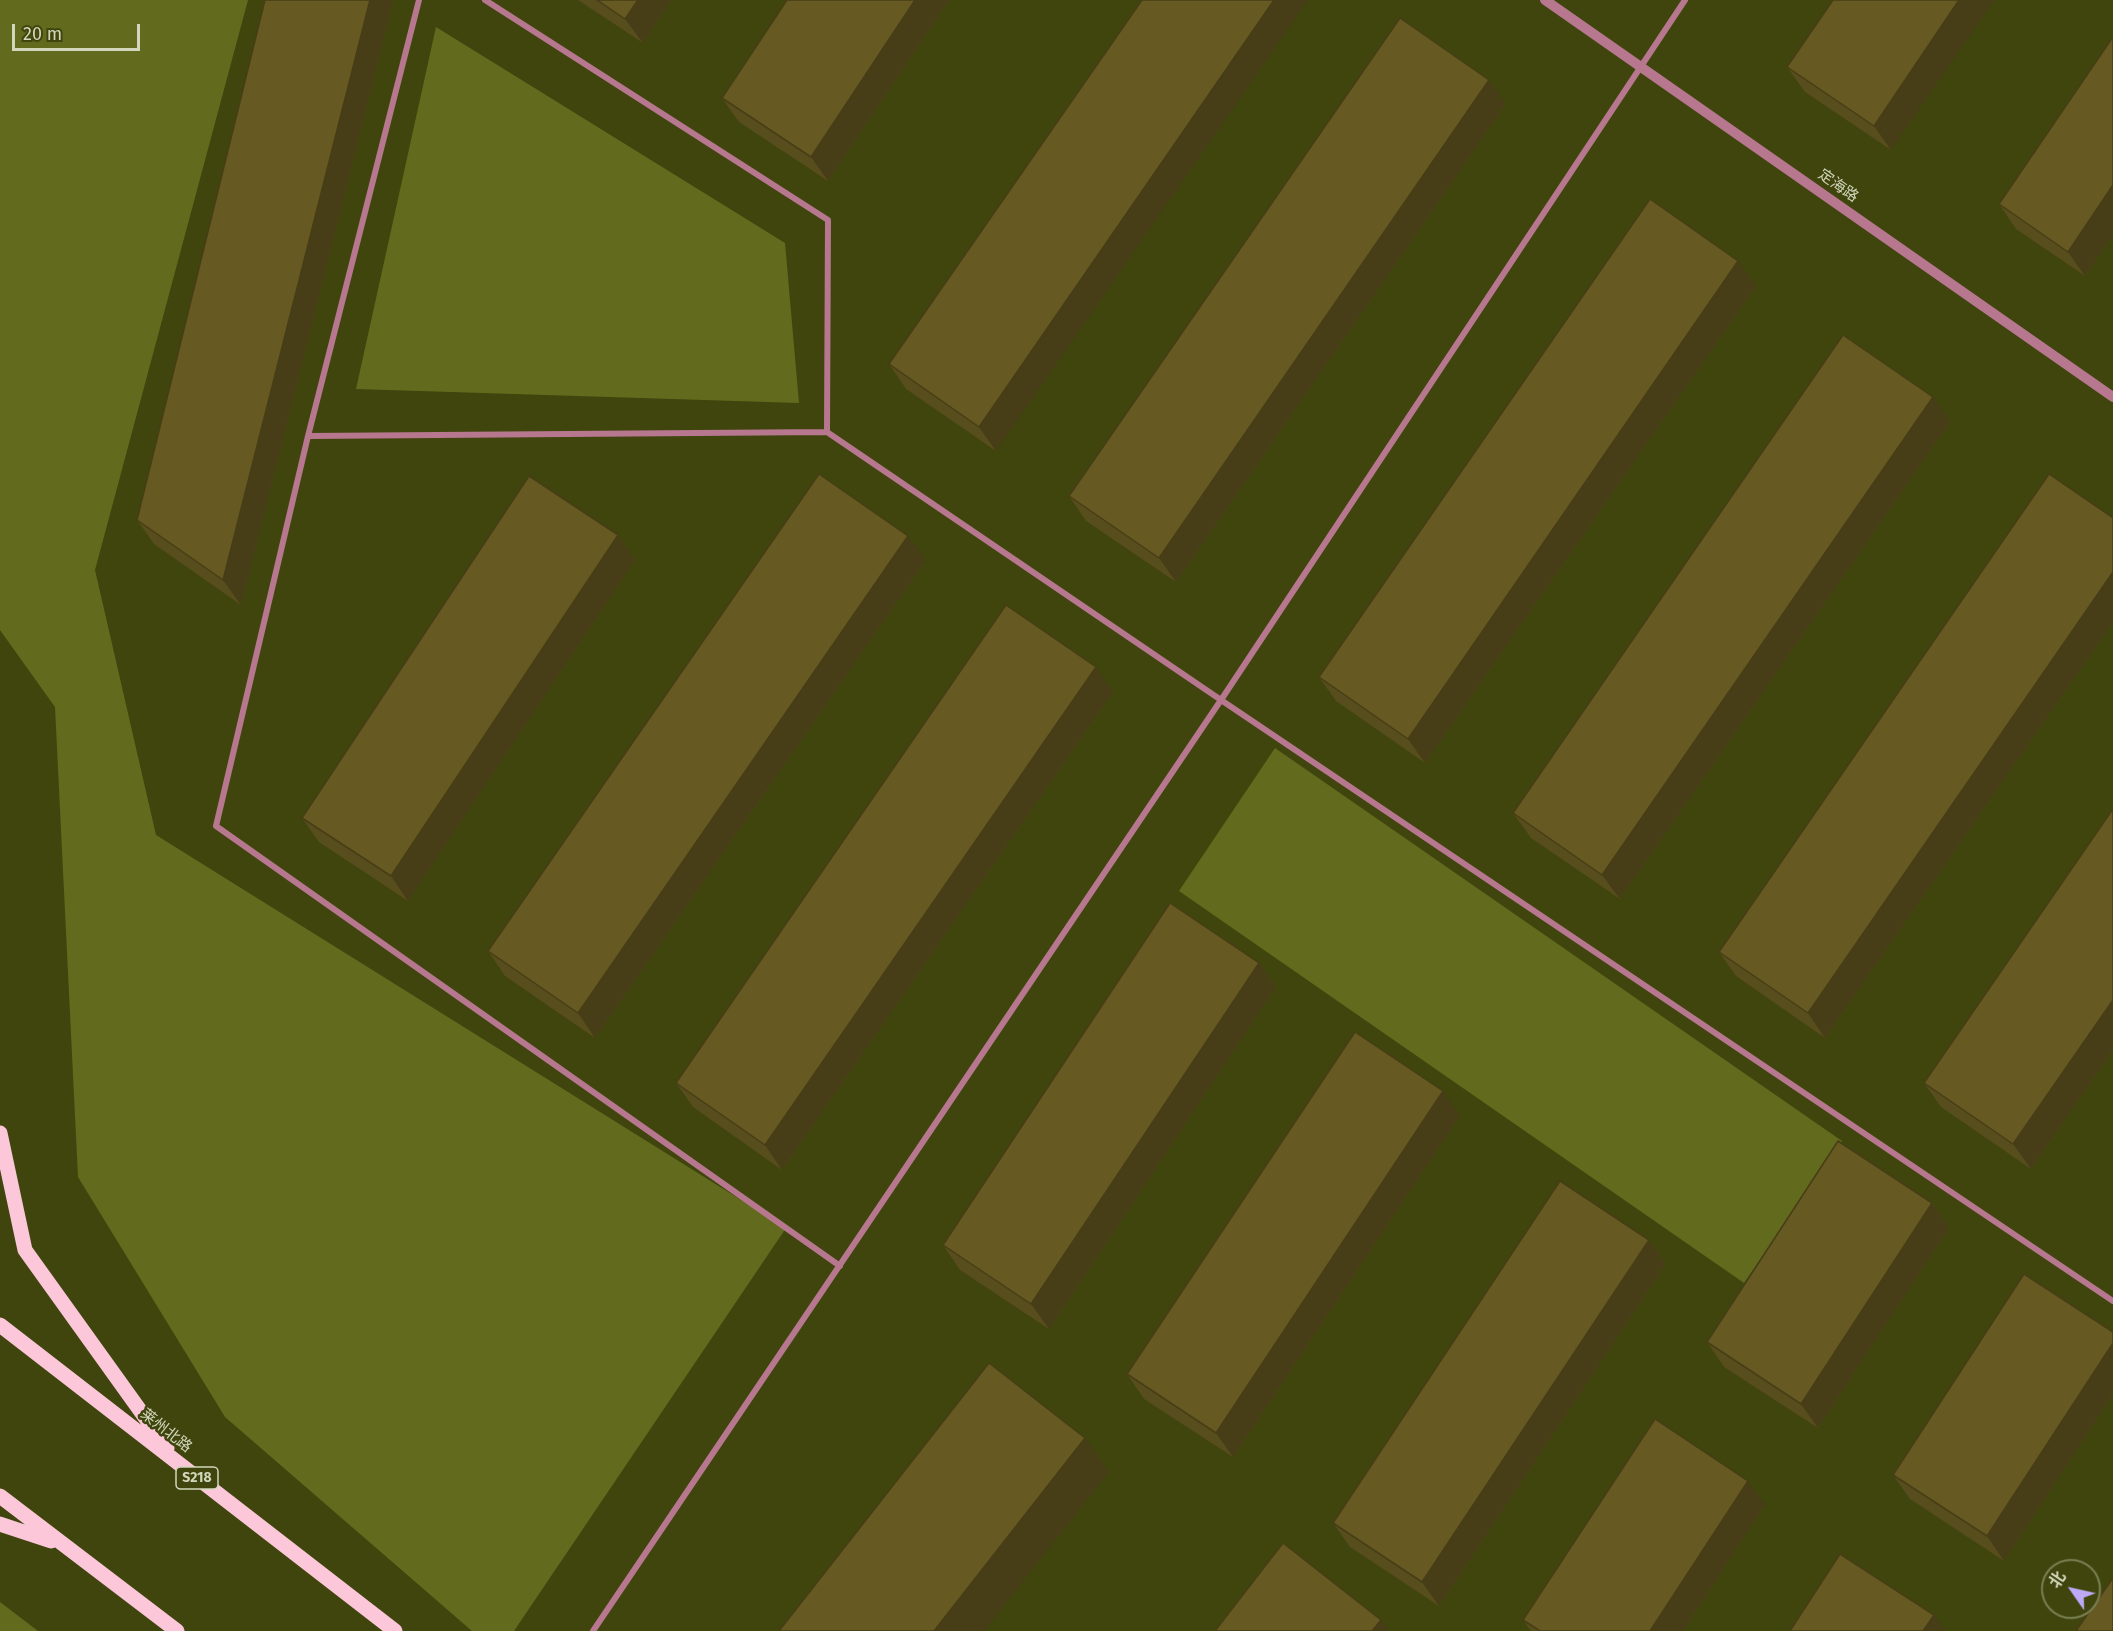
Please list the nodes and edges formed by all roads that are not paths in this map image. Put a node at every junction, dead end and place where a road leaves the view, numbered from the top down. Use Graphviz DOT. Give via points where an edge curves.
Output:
graph roads {
  1 [pos="418,0"];
  2 [pos="485,0"];
  3 [pos="1545,0"];
  4 [pos="1685,0"];
  5 [pos="1641,67"];
  6 [pos="2113,397"];
  7 [pos="827,432"];
  8 [pos="308,436"];
  9 [pos="1221,700"];
  10 [pos="0,1133"];
  11 [pos="840,1266"];
  12 [pos="2113,1301"];
  13 [pos="0,1325"];
  14 [pos="177,1462"];
  15 [pos="0,1496"];
  16 [pos="0,1524"];
  17 [pos="64,1545"];
  18 [pos="177,1631"];
  19 [pos="395,1631"];
  20 [pos="593,1631"];
  1 -- 8 [label="street"];
  2 -- 7 [label="street" via="828,220"];
  3 -- 5 [label="street, 定海路"];
  4 -- 5 [label="street"];
  5 -- 6 [label="street, 定海路"];
  5 -- 9 [label="street"];
  7 -- 8 [label="street"];
  7 -- 9 [label="street"];
  8 -- 11 [label="street" via="216,826"];
  9 -- 11 [label="street"];
  9 -- 12 [label="street"];
  10 -- 14 [label="main road" via="26,1250"];
  11 -- 20 [label="street"];
  13 -- 14 [label="main road, 莱州北路 / S218"];
  14 -- 19 [label="main road, 莱州北路 / S218"];
  15 -- 17 [label="main road"];
  16 -- 17 [label="main road"];
  17 -- 18 [label="main road"];
}
